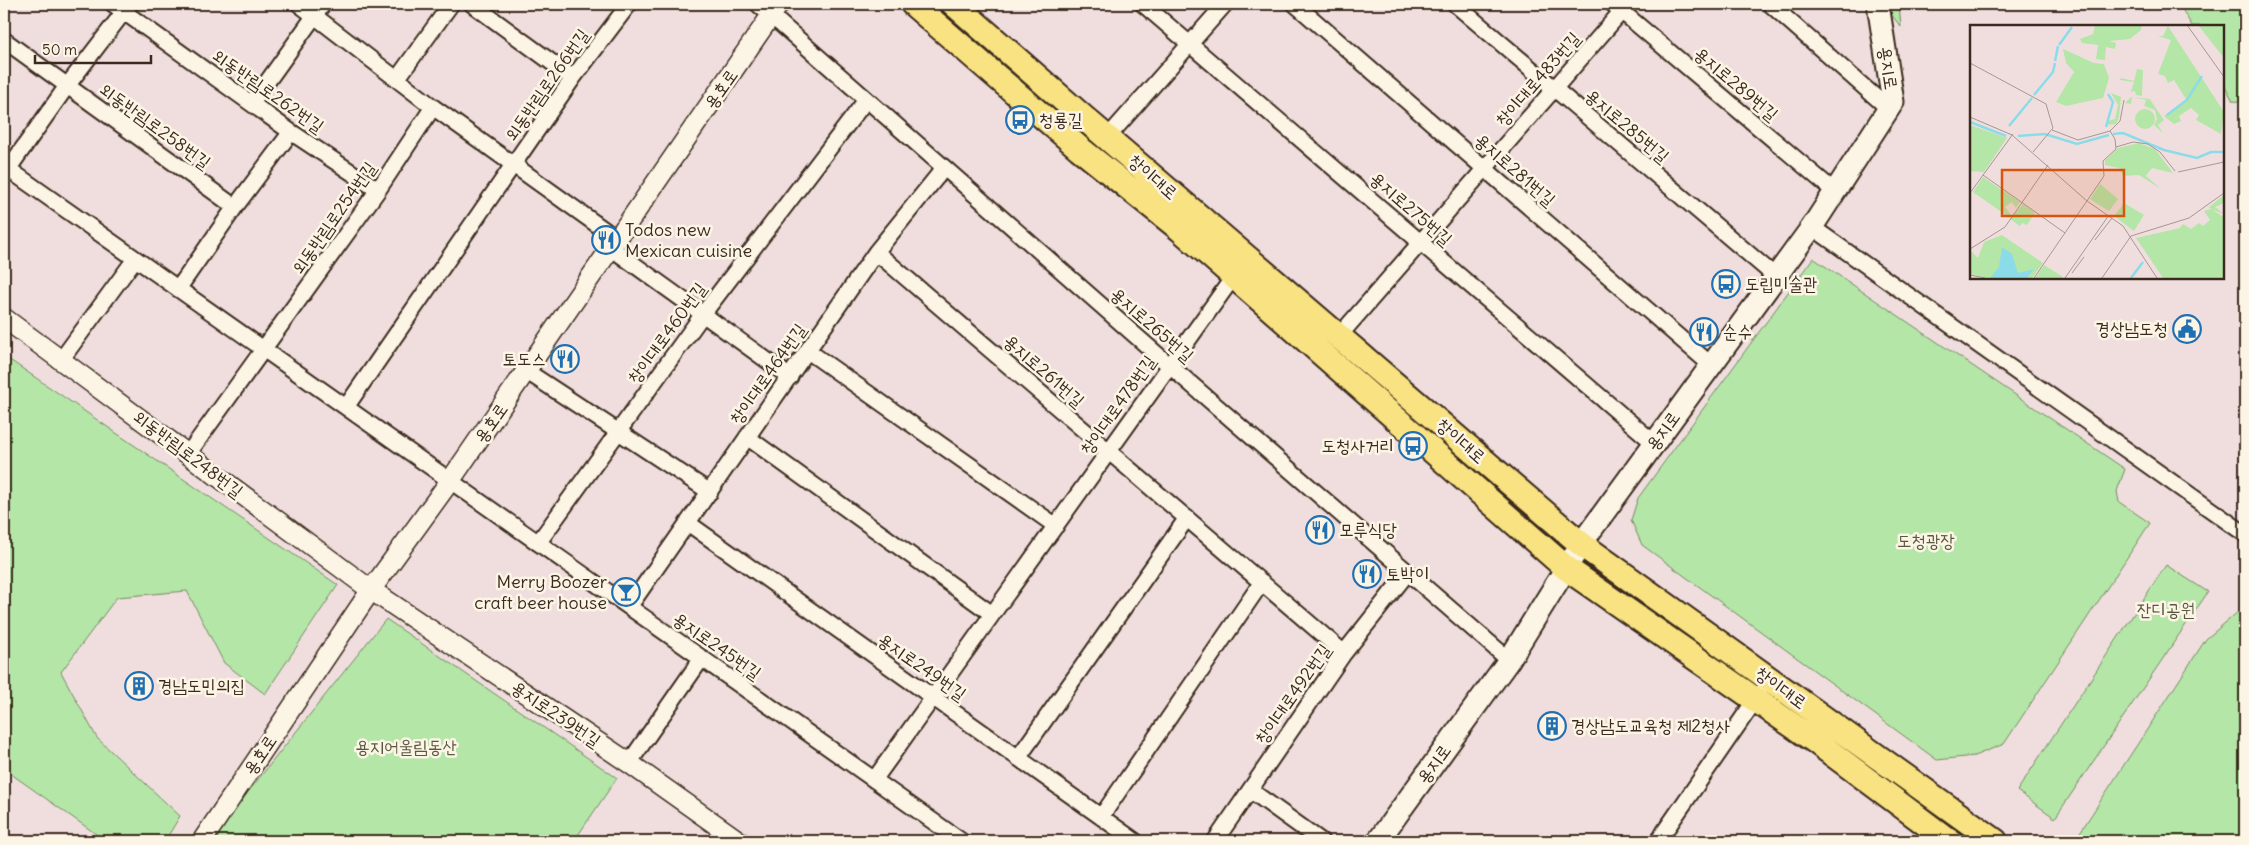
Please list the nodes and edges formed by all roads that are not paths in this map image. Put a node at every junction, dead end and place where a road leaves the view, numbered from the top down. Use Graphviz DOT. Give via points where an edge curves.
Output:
graph roads {
  1 [pos="300,4"];
  2 [pos="451,4"];
  3 [pos="472,4"];
  4 [pos="629,4"];
  5 [pos="914,4"];
  6 [pos="954,4"];
  7 [pos="1142,4"];
  8 [pos="1225,4"];
  9 [pos="1295,4"];
  10 [pos="1455,4"];
  11 [pos="1770,4"];
  12 [pos="1878,4"];
  13 [pos="122,6"];
  14 [pos="1621,6"];
  15 [pos="770,8"];
  16 [pos="319,9"];
  17 [pos="4,40"];
  18 [pos="1190,44"];
  19 [pos="573,78"];
  20 [pos="397,79"];
  21 [pos="67,86"];
  22 [pos="1554,89"];
  23 [pos="866,100"];
  24 [pos="252,103"];
  25 [pos="433,107"];
  26 [pos="1888,108"];
  27 [pos="291,132"];
  28 [pos="1108,138"];
  29 [pos="514,164"];
  30 [pos="944,168"];
  31 [pos="1485,169"];
  32 [pos="5,170"];
  33 [pos="378,190"];
  34 [pos="1835,192"];
  35 [pos="235,207"];
  36 [pos="1812,226"];
  37 [pos="1421,243"];
  38 [pos="614,244"];
  39 [pos="876,252"];
  40 [pos="135,259"];
  41 [pos="1241,267"];
  42 [pos="1776,277"];
  43 [pos="178,289"];
  44 [pos="703,314"];
  45 [pos="4,318"];
  46 [pos="1339,336"];
  47 [pos="264,350"];
  48 [pos="808,350"];
  49 [pos="61,360"];
  50 [pos="1169,365"];
  51 [pos="1712,365"];
  52 [pos="526,372"];
  53 [pos="790,377"];
  54 [pos="346,407"];
  55 [pos="618,432"];
  56 [pos="747,437"];
  57 [pos="1654,443"];
  58 [pos="1109,452"];
  59 [pos="188,454"];
  60 [pos="450,481"];
  61 [pos="710,492"];
  62 [pos="1187,518"];
  63 [pos="688,523"];
  64 [pos="1056,526"];
  65 [pos="2245,534"];
  66 [pos="538,543"];
  67 [pos="1581,544"];
  68 [pos="1566,568"];
  69 [pos="1408,572"];
  70 [pos="1262,582"];
  71 [pos="371,590"];
  72 [pos="629,607"];
  73 [pos="992,614"];
  74 [pos="1344,653"];
  75 [pos="702,658"];
  76 [pos="1509,660"];
  77 [pos="1769,680"];
  78 [pos="933,697"];
  79 [pos="1755,700"];
  80 [pos="1018,758"];
  81 [pos="629,763"];
  82 [pos="874,780"];
  83 [pos="1250,790"];
  84 [pos="1101,817"];
  85 [pos="1970,833"];
  86 [pos="202,841"];
  87 [pos="739,841"];
  88 [pos="961,841"];
  89 [pos="1135,841"];
  90 [pos="1215,841"];
  91 [pos="1321,841"];
  92 [pos="1378,841"];
  93 [pos="1658,841"];
  94 [pos="1949,841"];
  95 [pos="1995,841"];
  1 -- 16 [label="street, 외동반림로266번길"];
  2 -- 20 [label="street"];
  3 -- 19 [label="street"];
  4 -- 19 [label="street, 외동반림로266번길"];
  5 -- 41 [label="main road, 창이대로" via="1064,135 1180,229"];
  6 -- 28 [label="main road, 창이대로"];
  7 -- 18 [label="street, 용지로275번길"];
  8 -- 18 [label="street"];
  9 -- 31 [label="street, 용지로281번길"];
  10 -- 22 [label="street, 용지로285번길"];
  11 -- 26 [label="street"];
  12 -- 26 [label="main road, 용지로" via="1893,102"];
  13 -- 21 [label="street"];
  13 -- 24 [label="street, 외동반림로262번길"];
  14 -- 22 [label="street, 창이대로483번길"];
  14 -- 34 [label="street, 용지로289번길"];
  15 -- 23 [label="street, 용지로265번길"];
  15 -- 38 [label="street, 용호로"];
  16 -- 20 [label="street, 외동반림로266번길"];
  16 -- 24 [label="street"];
  17 -- 21 [label="street, 외동반림로258번길"];
  18 -- 28 [label="street"];
  18 -- 37 [label="street, 용지로275번길"];
  19 -- 29 [label="street, 외동반림로266번길"];
  20 -- 25 [label="street, 외동반림로266번길"];
  21 -- 32 [label="street"];
  21 -- 35 [label="street, 외동반림로258번길"];
  22 -- 31 [label="street, 창이대로483번길"];
  22 -- 42 [label="street, 용지로285번길"];
  23 -- 30 [label="street, 용지로265번길"];
  23 -- 44 [label="street, 창이대로460번길"];
  24 -- 27 [label="street, 외동반림로262번길"];
  25 -- 29 [label="street, 외동반림로266번길"];
  25 -- 33 [label="street, 외동반림로254번길"];
  26 -- 34 [label="main road, 용지로"];
  27 -- 33 [label="street, 외동반림로262번길"];
  27 -- 35 [label="street"];
  28 -- 41 [label="main road, 창이대로"];
  29 -- 38 [label="street, 외동반림로266번길"];
  29 -- 54 [label="street"];
  30 -- 39 [label="street, 창이대로464번길"];
  30 -- 50 [label="street, 용지로265번길"];
  31 -- 37 [label="street, 창이대로483번길"];
  31 -- 51 [label="street, 용지로281번길"];
  32 -- 40 [label="street"];
  33 -- 47 [label="street, 외동반림로254번길"];
  34 -- 36 [label="main road, 용지로"];
  35 -- 43 [label="street"];
  36 -- 42 [label="main road, 용지로"];
  36 -- 65 [label="street"];
  37 -- 46 [label="street, 창이대로483번길"];
  37 -- 57 [label="street, 용지로275번길"];
  38 -- 44 [label="street, 외동반림로266번길"];
  38 -- 52 [label="street, 용호로"];
  39 -- 48 [label="street, 창이대로464번길"];
  39 -- 58 [label="street, 용지로261번길"];
  40 -- 43 [label="street"];
  40 -- 49 [label="street"];
  41 -- 46 [label="main road, 창이대로"];
  41 -- 50 [label="street, 창이대로478번길"];
  41 -- 68 [label="main road, 창이대로"];
  42 -- 51 [label="main road, 용지로"];
  43 -- 47 [label="street"];
  44 -- 53 [label="street, 외동반림로266번길"];
  44 -- 55 [label="street, 창이대로460번길"];
  45 -- 49 [label="street, 외동반림로248번길"];
  46 -- 67 [label="main road, 창이대로"];
  47 -- 54 [label="street"];
  47 -- 59 [label="street, 외동반림로254번길"];
  48 -- 53 [label="street, 창이대로464번길"];
  48 -- 64 [label="street"];
  49 -- 59 [label="street, 외동반림로248번길"];
  50 -- 58 [label="street, 창이대로478번길"];
  50 -- 69 [label="street, 용지로265번길"];
  51 -- 57 [label="main road, 용지로"];
  52 -- 55 [label="street"];
  52 -- 60 [label="street, 용호로"];
  53 -- 56 [label="street, 창이대로464번길"];
  54 -- 60 [label="street"];
  55 -- 61 [label="street"];
  55 -- 66 [label="street, 창이대로460번길"];
  56 -- 61 [label="street, 창이대로464번길"];
  56 -- 73 [label="street"];
  57 -- 67 [label="main road, 용지로"];
  58 -- 62 [label="street, 용지로261번길"];
  58 -- 64 [label="street, 창이대로478번길"];
  59 -- 71 [label="street, 외동반림로248번길"];
  60 -- 66 [label="street, 용지로245번길"];
  60 -- 71 [label="street, 용호로"];
  61 -- 63 [label="street, 창이대로464번길"];
  62 -- 70 [label="street, 용지로261번길"];
  62 -- 80 [label="street"];
  63 -- 72 [label="street, 창이대로464번길"];
  63 -- 78 [label="street, 용지로249번길"];
  64 -- 73 [label="street, 창이대로478번길"];
  66 -- 72 [label="street, 용지로245번길"];
  67 -- 68 [label="main road, 용지로"];
  67 -- 77 [label="main road, 창이대로"];
  68 -- 76 [label="main road, 용지로"];
  68 -- 79 [label="main road, 창이대로"];
  69 -- 74 [label="street, 창이대로492번길"];
  69 -- 76 [label="street, 용지로265번길"];
  70 -- 74 [label="street, 용지로261번길"];
  70 -- 84 [label="street"];
  71 -- 81 [label="street, 용지로239번길"];
  71 -- 86 [label="street, 용호로"];
  72 -- 75 [label="street, 용지로245번길"];
  73 -- 78 [label="street, 창이대로478번길"];
  74 -- 83 [label="street, 창이대로492번길"];
  75 -- 81 [label="street"];
  75 -- 82 [label="street, 용지로245번길"];
  76 -- 92 [label="main road, 용지로"];
  77 -- 79 [label="street"];
  77 -- 85 [label="main road, 창이대로"];
  78 -- 80 [label="street, 용지로249번길"];
  78 -- 82 [label="street, 창이대로478번길"];
  79 -- 93 [label="street"];
  79 -- 94 [label="main road, 창이대로"];
  80 -- 84 [label="street, 용지로249번길"];
  81 -- 87 [label="street, 용지로239번길"];
  82 -- 88 [label="street, 용지로245번길"];
  83 -- 90 [label="street, 창이대로492번길"];
  83 -- 91 [label="street"];
  84 -- 89 [label="street, 용지로249번길"];
  85 -- 95 [label="main road, 창이대로"];
}
